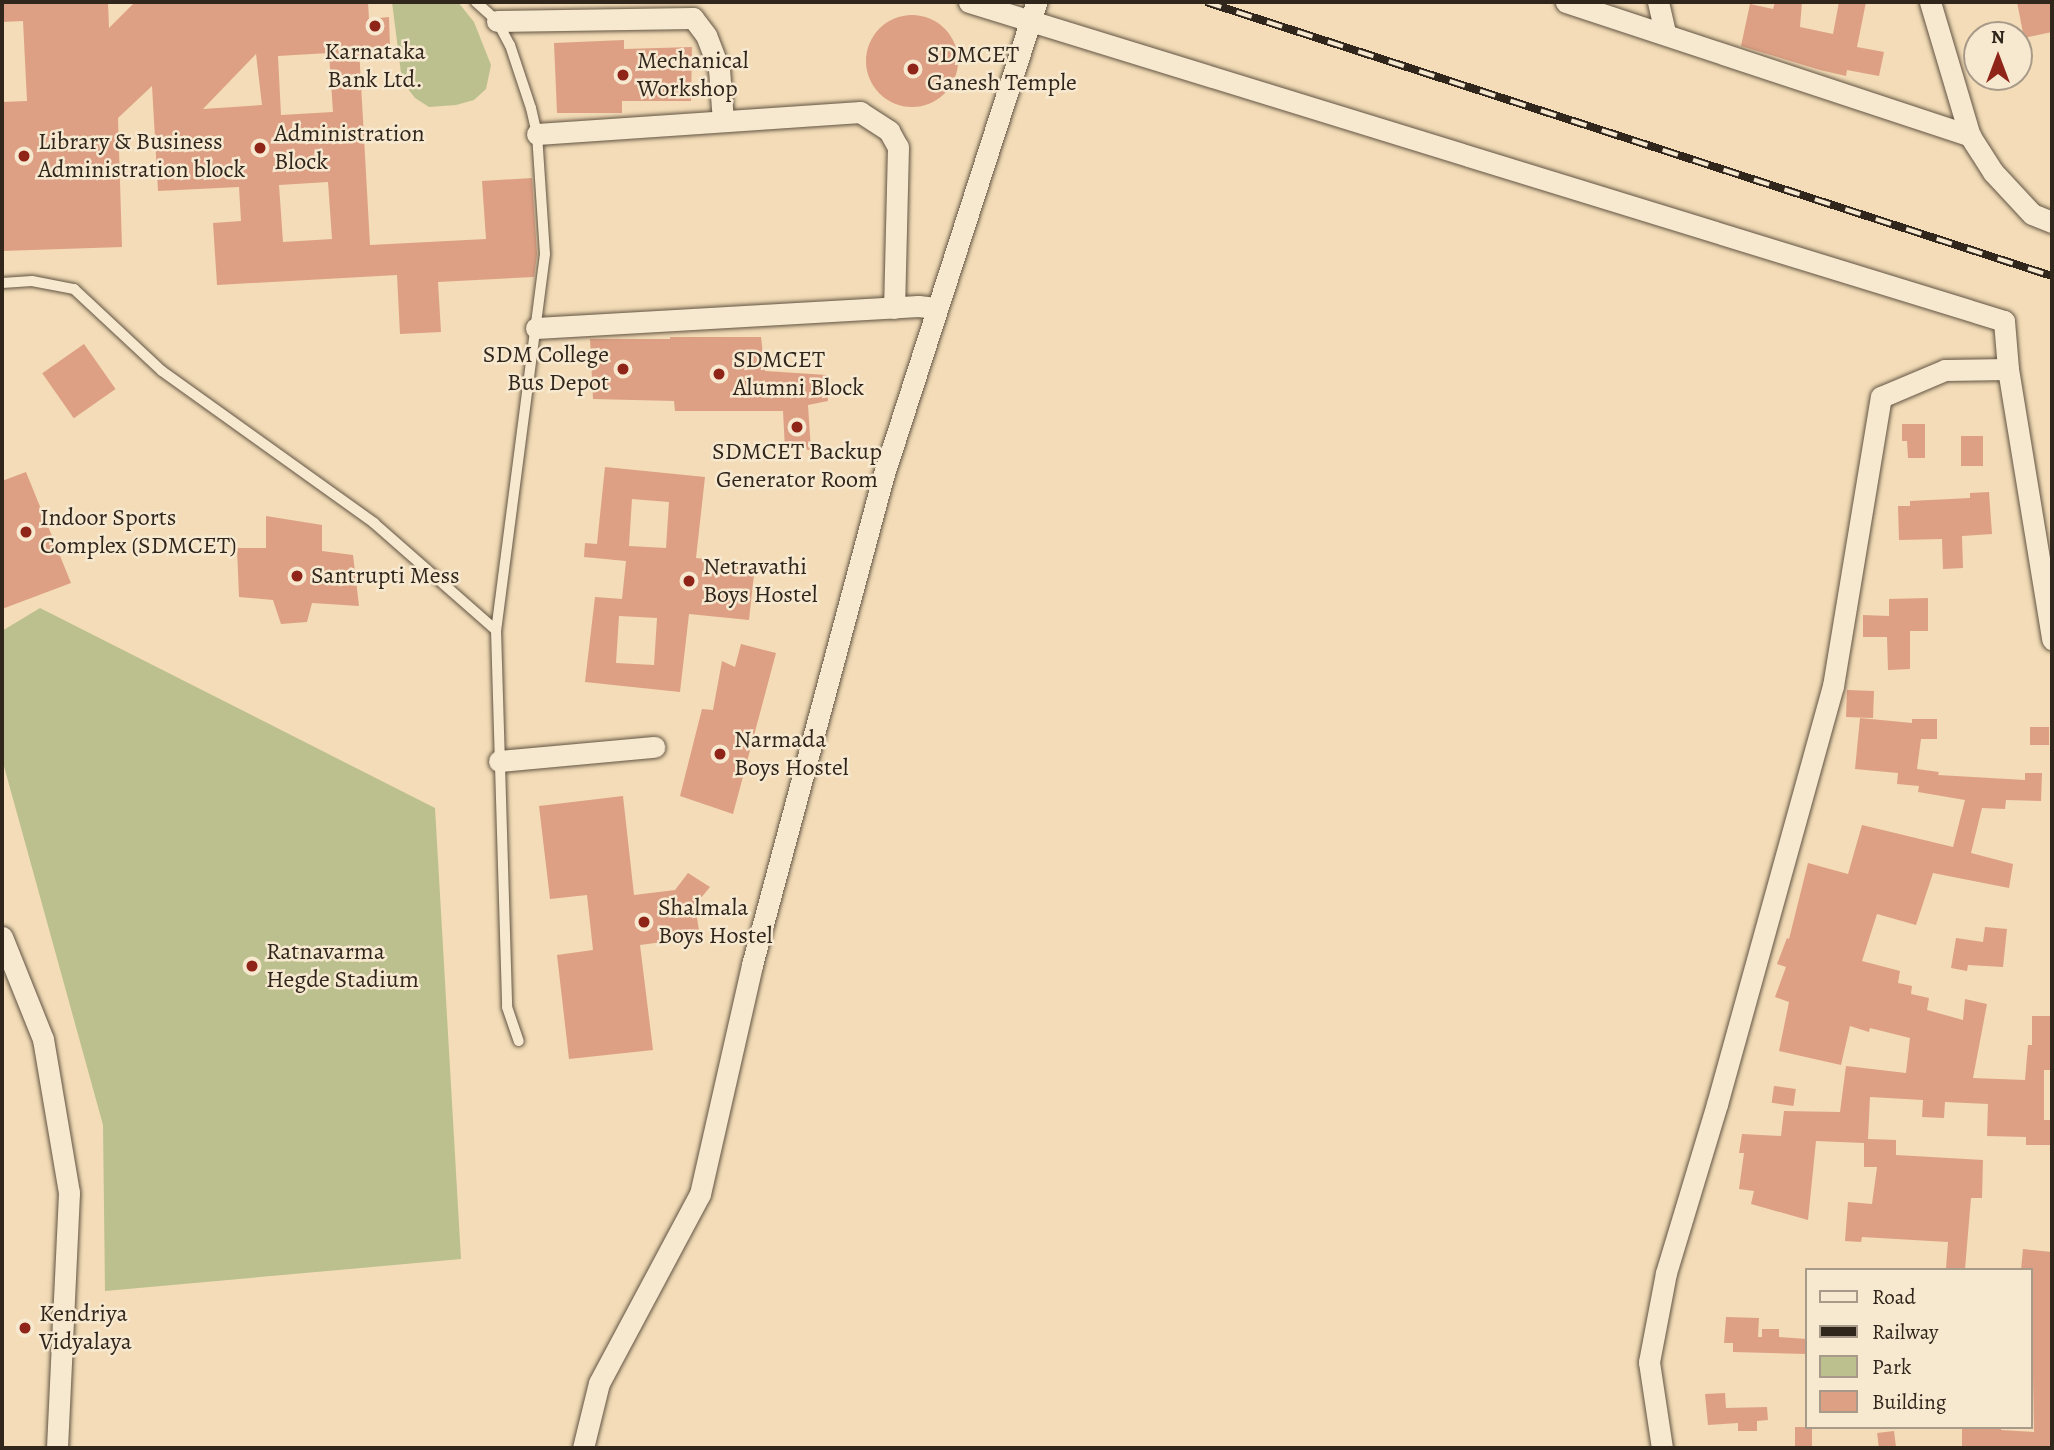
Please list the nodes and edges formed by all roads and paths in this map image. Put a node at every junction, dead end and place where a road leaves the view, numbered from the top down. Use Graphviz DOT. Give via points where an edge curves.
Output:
graph roads {
  1 [pos="476,2"];
  2 [pos="969,2"];
  3 [pos="1036,2"];
  4 [pos="1566,2"];
  5 [pos="1658,2"];
  6 [pos="1930,2"];
  7 [pos="497,21"];
  8 [pos="1030,23"];
  9 [pos="1665,33"];
  10 [pos="723,121"];
  11 [pos="537,135"];
  12 [pos="1970,136"];
  13 [pos="2052,222"];
  14 [pos="2,284"];
  15 [pos="894,308"];
  16 [pos="937,309"];
  17 [pos="536,328"];
  18 [pos="2008,369"];
  19 [pos="496,630"];
  20 [pos="2052,639"];
  21 [pos="654,747"];
  22 [pos="499,761"];
  23 [pos="2,937"];
  24 [pos="519,1041"];
  25 [pos="57,1448"];
  26 [pos="583,1448"];
  27 [pos="1662,1448"];
  1 -- 7 [label="lane"];
  2 -- 8 [label="street"];
  3 -- 8 [label="street"];
  4 -- 9 [label="street"];
  5 -- 9 [label="street"];
  6 -- 12 [label="street"];
  7 -- 10 [label="street" via="693,18 706,35 719,69"];
  7 -- 11 [label="lane" via="510,45"];
  8 -- 16 [label="street"];
  8 -- 18 [label="street" via="2004,321"];
  9 -- 12 [label="street"];
  10 -- 11 [label="street"];
  10 -- 15 [label="street" via="860,112 889,131 898,148"];
  11 -- 17 [label="lane" via="545,254"];
  12 -- 13 [label="street" via="1993,172 2024,206"];
  14 -- 19 [label="lane" via="33,281 74,289 162,371 374,523"];
  15 -- 16 [label="street"];
  15 -- 17 [label="street"];
  16 -- 26 [label="street" via="883,477 752,965 700,1194 599,1383"];
  17 -- 19 [label="lane"];
  18 -- 20 [label="street"];
  18 -- 27 [label="street" via="1945,370 1881,397 1833,686 1666,1273 1649,1362"];
  19 -- 22 [label="lane"];
  21 -- 22 [label="street"];
  22 -- 24 [label="lane" via="507,1007"];
  23 -- 25 [label="street" via="43,1039 69,1193"];
}
